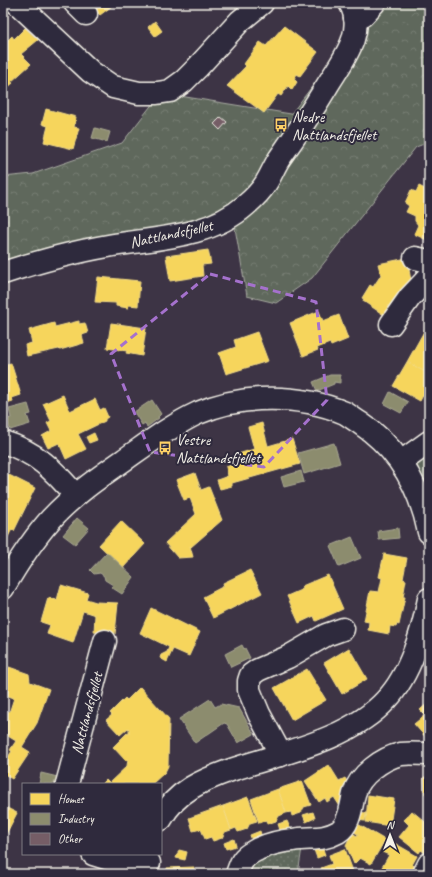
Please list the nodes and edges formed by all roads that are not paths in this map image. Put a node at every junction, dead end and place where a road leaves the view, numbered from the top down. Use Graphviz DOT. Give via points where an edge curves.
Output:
graph roads {
  1 [pos="17,3"];
  2 [pos="262,3"];
  3 [pos="374,3"];
  4 [pos="352,10"];
  5 [pos="3,274"];
  6 [pos="429,277"];
  7 [pos="391,324"];
  8 [pos="3,442"];
  9 [pos="429,442"];
  10 [pos="401,462"];
  11 [pos="75,495"];
  12 [pos="429,532"];
  13 [pos="3,588"];
  14 [pos="429,599"];
  15 [pos="343,629"];
  16 [pos="105,641"];
  17 [pos="429,754"];
  18 [pos="281,755"];
  19 [pos="67,783"];
  20 [pos="162,817"];
  21 [pos="96,855"];
  22 [pos="149,864"];
  23 [pos="429,864"];
  24 [pos="237,874"];
  25 [pos="424,874"];
  1 -- 2 [label="street" via="91,72 113,87 139,93 170,90 184,81 240,21"];
  3 -- 4 [label="street" via="363,14"];
  4 -- 5 [label="street, Nattlandsfjellet" via="356,27 348,51 266,184 244,206 221,222 197,231 75,253"];
  6 -- 7 [label="street" via="410,297"];
  8 -- 11 [label="street" via="34,456 54,470"];
  9 -- 10 [label="street"];
  10 -- 11 [label="street" via="377,436 346,414 303,402 281,399 244,400 217,405 196,414"];
  10 -- 12 [label="street" via="420,497"];
  11 -- 13 [label="street" via="31,544"];
  14 -- 18 [label="street" via="412,658 387,699 352,727"];
  15 -- 18 [label="street" via="326,635 251,675 249,690"];
  16 -- 19 [label="street, Nattlandsfjellet"];
  17 -- 24 [label="street" via="396,756 364,775 354,794 350,817 340,831 325,838 294,839 266,846 247,855"];
  18 -- 20 [label="street" via="197,784 185,791"];
  21 -- 22 [label="street"];
  23 -- 25 [label="street"];
}
